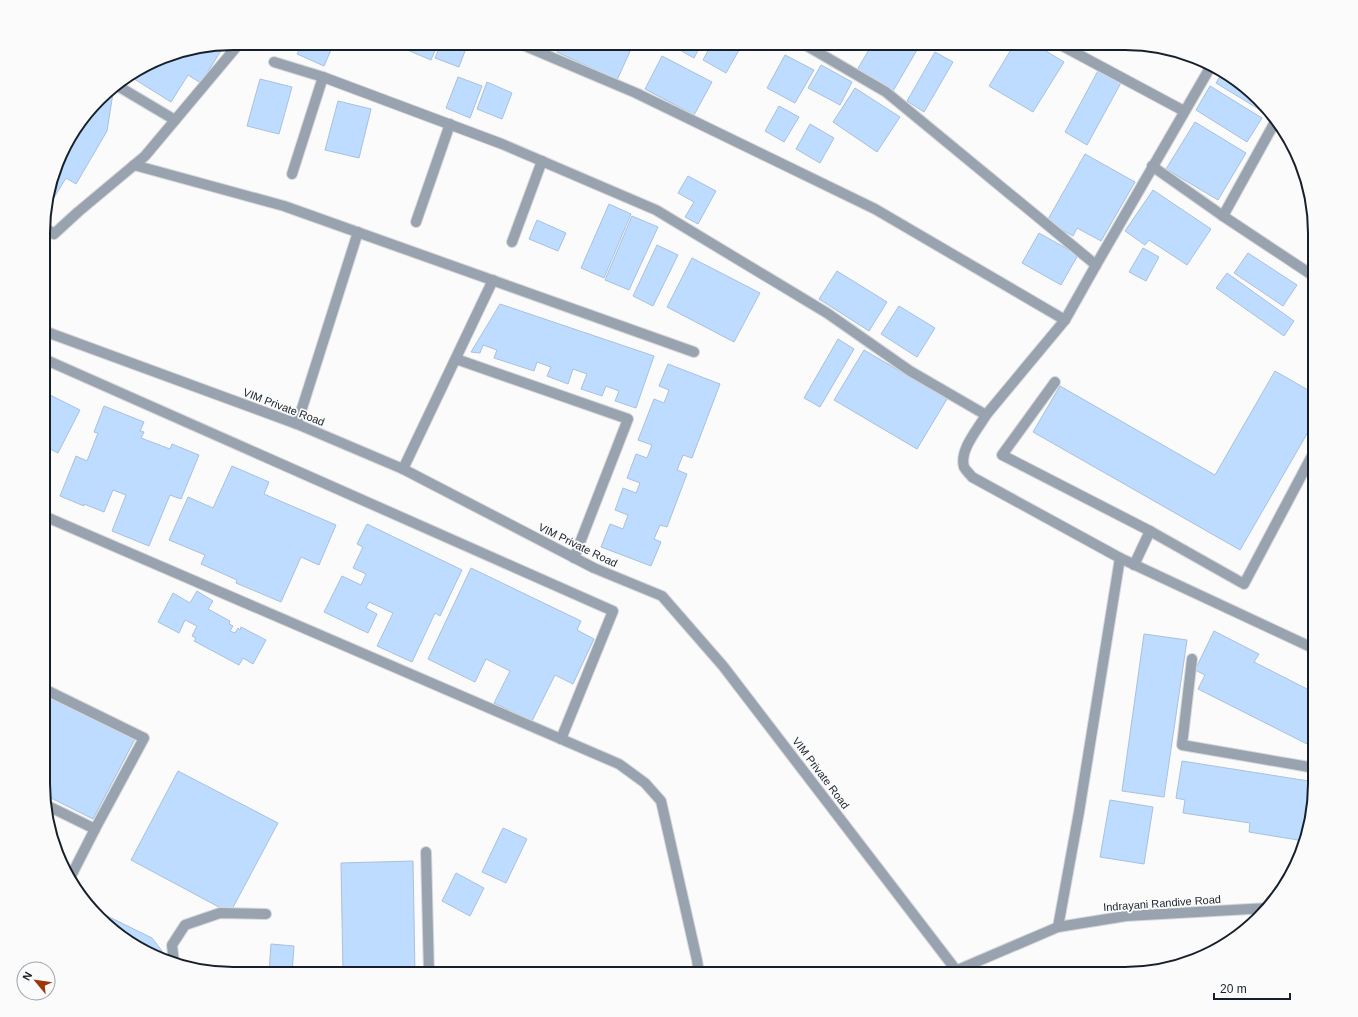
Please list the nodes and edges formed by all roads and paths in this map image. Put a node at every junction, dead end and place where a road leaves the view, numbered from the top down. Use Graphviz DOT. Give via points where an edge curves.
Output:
graph roads {
  1 [pos="234,50"];
  2 [pos="535,50"];
  3 [pos="814,50"];
  4 [pos="1070,50"];
  5 [pos="274,62"];
  6 [pos="1208,70"];
  7 [pos="323,77"];
  8 [pos="122,88"];
  9 [pos="1184,111"];
  10 [pos="175,120"];
  11 [pos="450,124"];
  12 [pos="1273,126"];
  13 [pos="542,161"];
  14 [pos="134,165"];
  15 [pos="1152,166"];
  16 [pos="292,174"];
  17 [pos="1223,216"];
  18 [pos="416,222"];
  19 [pos="50,231"];
  20 [pos="358,232"];
  21 [pos="512,242"];
  22 [pos="1096,265"];
  23 [pos="1308,272"];
  24 [pos="493,280"];
  25 [pos="1065,320"];
  26 [pos="50,333"];
  27 [pos="694,352"];
  28 [pos="456,360"];
  29 [pos="50,362"];
  30 [pos="1055,382"];
  31 [pos="986,415"];
  32 [pos="297,424"];
  33 [pos="1308,463"];
  34 [pos="403,469"];
  35 [pos="50,519"];
  36 [pos="1150,531"];
  37 [pos="574,558"];
  38 [pos="1120,558"];
  39 [pos="1134,565"];
  40 [pos="1308,647"];
  41 [pos="1192,658"];
  42 [pos="50,692"];
  43 [pos="561,739"];
  44 [pos="1308,767"];
  45 [pos="52,808"];
  46 [pos="95,829"];
  47 [pos="426,852"];
  48 [pos="73,872"];
  49 [pos="1258,909"];
  50 [pos="266,914"];
  51 [pos="1058,927"];
  52 [pos="173,957"];
  53 [pos="429,967"];
  54 [pos="698,967"];
  55 [pos="949,967"];
  56 [pos="967,967"];
  1 -- 10 [label="street"];
  2 -- 25 [label="street" via="636,93 875,209"];
  3 -- 22 [label="street" via="886,92"];
  4 -- 9 [label="street"];
  5 -- 7 [label="street"];
  6 -- 9 [label="street"];
  7 -- 11 [label="street"];
  7 -- 16 [label="street"];
  8 -- 10 [label="street"];
  9 -- 15 [label="street"];
  10 -- 14 [label="street" via="145,156"];
  11 -- 13 [label="street"];
  11 -- 18 [label="street"];
  12 -- 17 [label="street"];
  13 -- 21 [label="street"];
  13 -- 31 [label="street" via="656,210 827,313 910,372"];
  14 -- 19 [label="street" via="54,234"];
  14 -- 20 [label="street" via="284,206"];
  15 -- 17 [label="street"];
  15 -- 22 [label="street"];
  17 -- 23 [label="street"];
  20 -- 24 [label="street"];
  20 -- 32 [label="street"];
  22 -- 25 [label="street"];
  24 -- 27 [label="street"];
  24 -- 28 [label="street"];
  25 -- 31 [label="street"];
  26 -- 32 [label="street, VIM Private Road"];
  28 -- 34 [label="street"];
  28 -- 37 [label="street" via="628,418"];
  29 -- 43 [label="street" via="613,611"];
  30 -- 36 [label="street" via="1002,455"];
  31 -- 38 [label="street" via="966,448 966,471 972,477"];
  32 -- 34 [label="street, VIM Private Road"];
  33 -- 36 [label="street" via="1244,584"];
  34 -- 37 [label="street, VIM Private Road"];
  35 -- 43 [label="street"];
  36 -- 39 [label="street"];
  37 -- 55 [label="street, VIM Private Road" via="662,596 723,666"];
  38 -- 39 [label="street"];
  38 -- 51 [label="street"];
  39 -- 40 [label="street"];
  41 -- 44 [label="street" via="1182,744"];
  42 -- 46 [label="street" via="144,738"];
  43 -- 54 [label="street" via="619,764 645,783 661,801"];
  45 -- 46 [label="street"];
  46 -- 48 [label="street"];
  47 -- 53 [label="street"];
  49 -- 51 [label="street, Indrayani Randive Road" via="1126,916"];
  50 -- 52 [label="street" via="220,913 185,925 172,945"];
  51 -- 56 [label="street, Indrayani Randive Road"];
}
